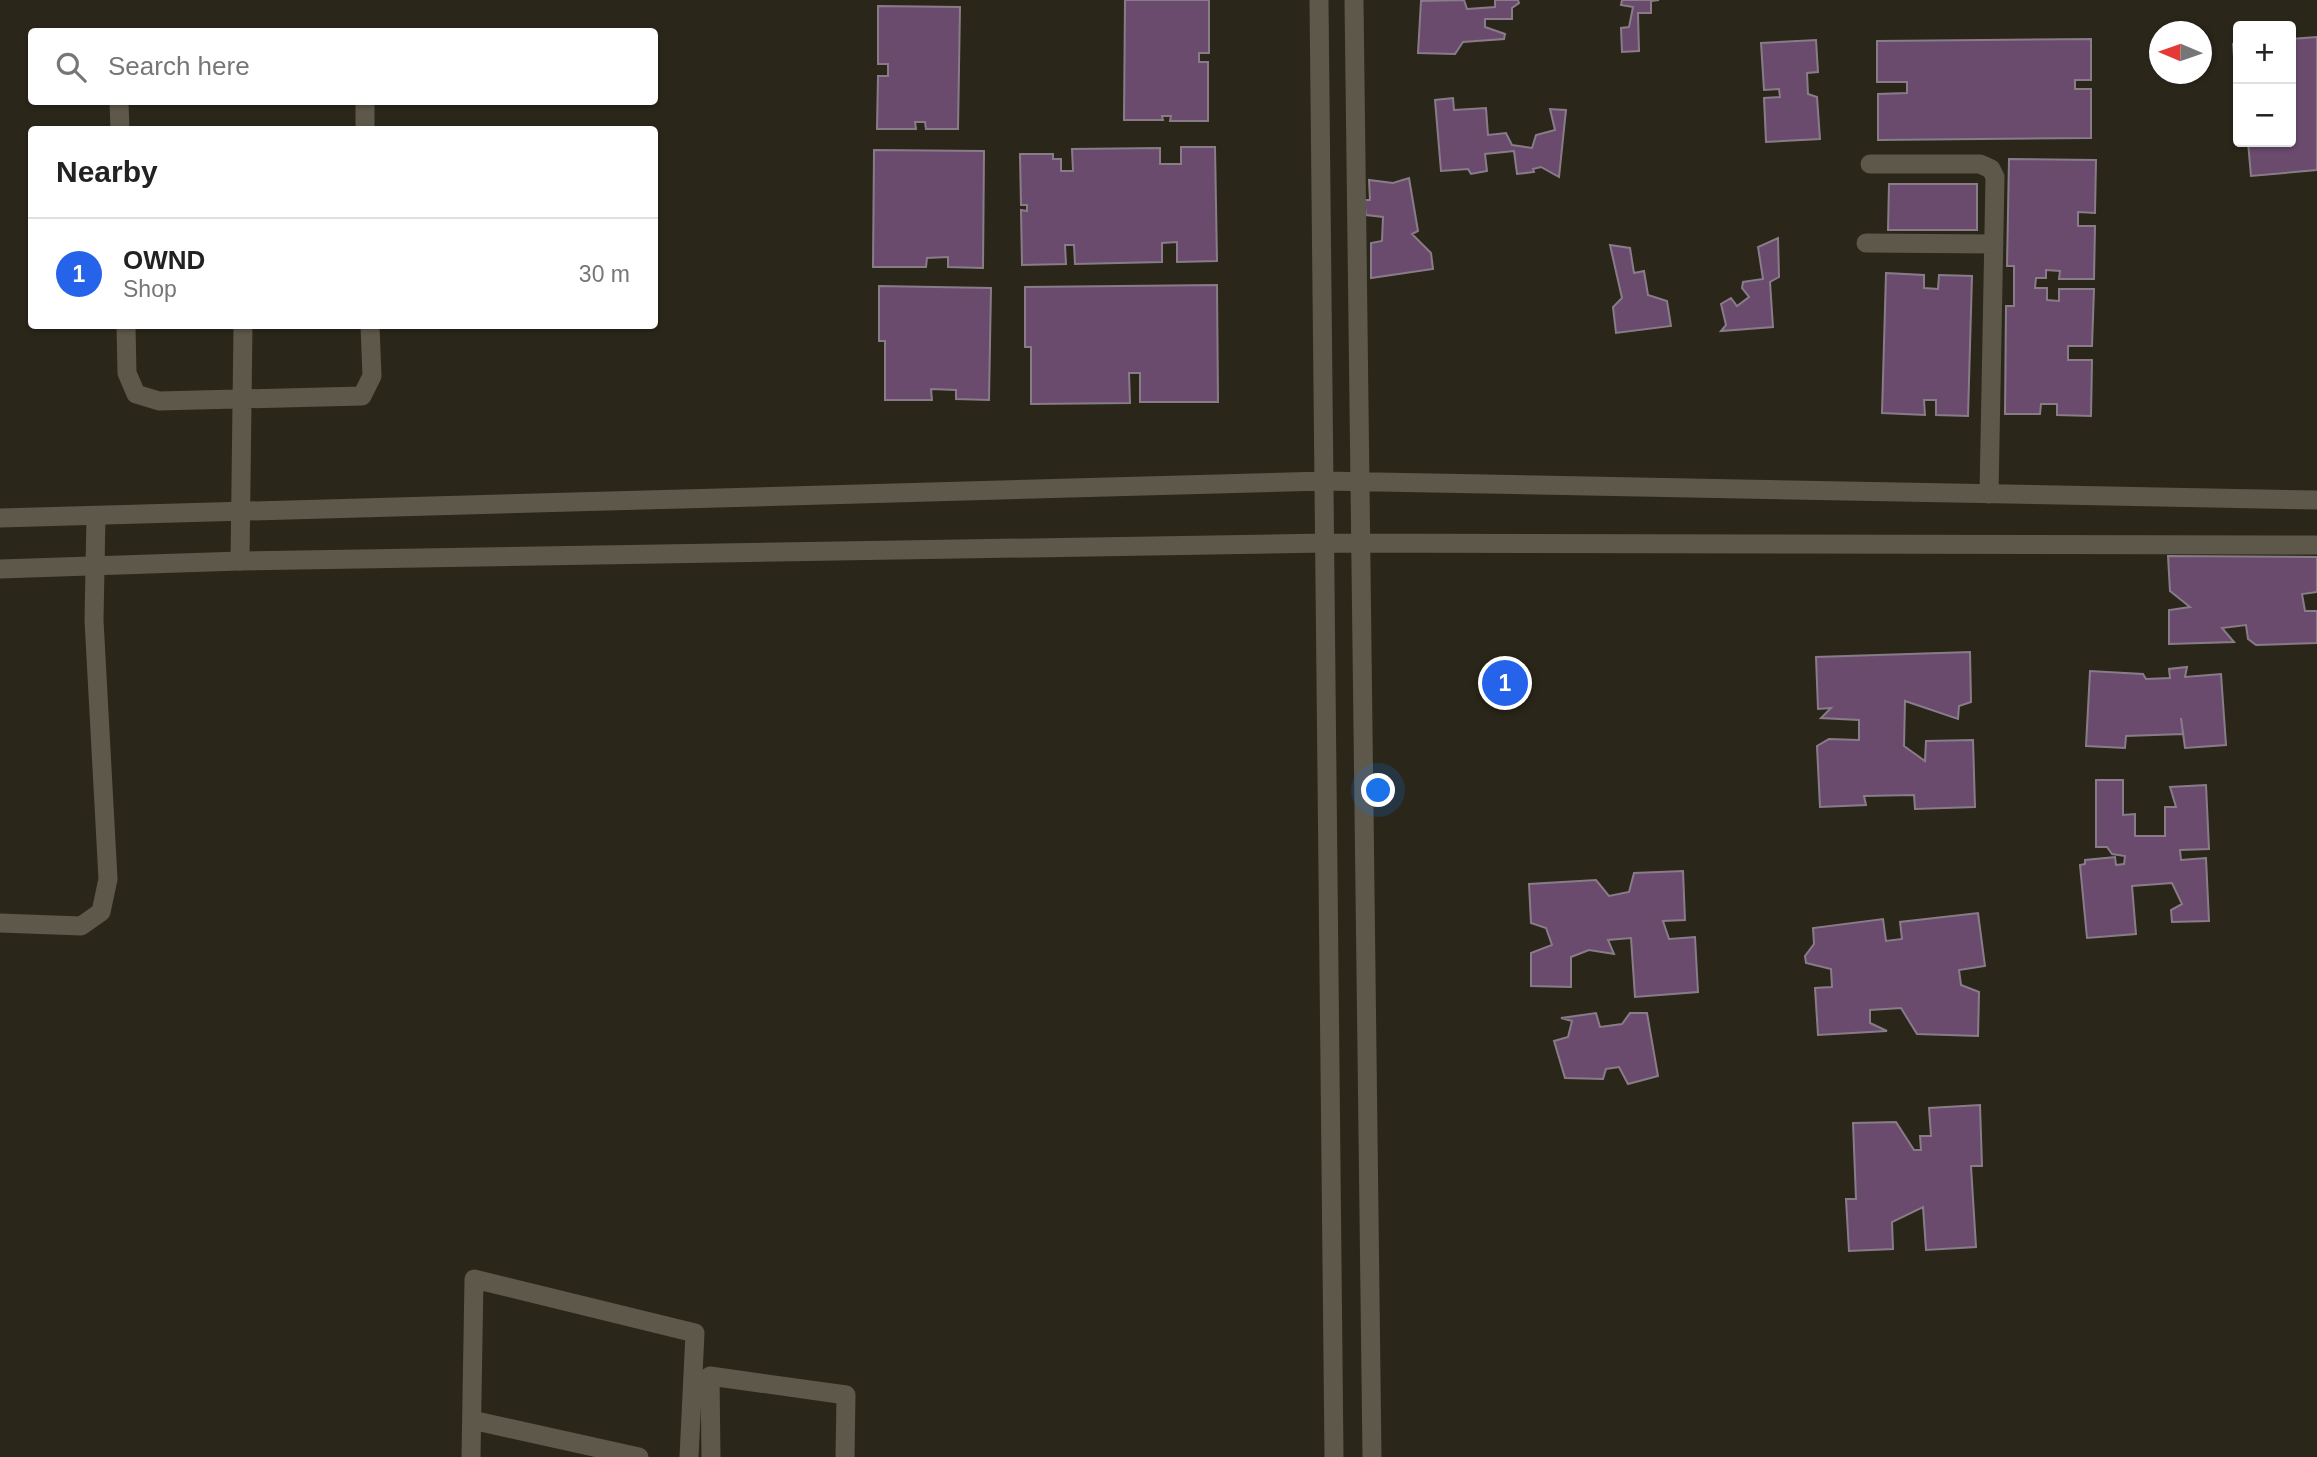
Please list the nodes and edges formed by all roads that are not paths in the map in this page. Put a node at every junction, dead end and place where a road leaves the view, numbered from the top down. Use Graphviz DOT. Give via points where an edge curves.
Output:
graph roads {
  1 [pos="1319,0"];
  2 [pos="1354,0"];
  3 [pos="119,105"];
  4 [pos="365,105"];
  5 [pos="120,126"];
  6 [pos="365,126"];
  7 [pos="1870,164"];
  8 [pos="1866,243"];
  9 [pos="1994,244"];
  10 [pos="126,329"];
  11 [pos="243,329"];
  12 [pos="370,329"];
  13 [pos="243,400"];
  14 [pos="1324,481"];
  15 [pos="1359,482"];
  16 [pos="1989,494"];
  17 [pos="2317,500"];
  18 [pos="241,513"];
  19 [pos="96,516"];
  20 [pos="0,519"];
  21 [pos="1326,544"];
  22 [pos="1359,544"];
  23 [pos="2317,545"];
  24 [pos="240,561"];
  25 [pos="94,566"];
  26 [pos="0,569"];
  27 [pos="0,923"];
  28 [pos="472,1420"];
  29 [pos="592,1451"];
  30 [pos="471,1457"];
  31 [pos="639,1457"];
  32 [pos="689,1457"];
  33 [pos="710,1457"];
  34 [pos="845,1457"];
  35 [pos="1334,1457"];
  36 [pos="1372,1457"];
  1 -- 14 [label="street"];
  2 -- 15 [label="street"];
  3 -- 5 [label="street"];
  4 -- 6 [label="street"];
  7 -- 9 [label="street" via="1980,164 1991,169 1995,177"];
  8 -- 9 [label="street"];
  9 -- 16 [label="street"];
  10 -- 13 [label="street" via="127,373 136,394 159,401"];
  11 -- 13 [label="street"];
  12 -- 13 [label="street" via="372,376 362,396"];
  13 -- 18 [label="street"];
  14 -- 15 [label="street"];
  14 -- 18 [label="street"];
  14 -- 21 [label="street"];
  15 -- 16 [label="street"];
  15 -- 22 [label="street"];
  16 -- 17 [label="street"];
  18 -- 19 [label="street"];
  18 -- 24 [label="street"];
  19 -- 20 [label="street"];
  19 -- 25 [label="street"];
  21 -- 22 [label="street"];
  21 -- 24 [label="street"];
  21 -- 35 [label="street"];
  22 -- 23 [label="street"];
  22 -- 36 [label="street"];
  24 -- 25 [label="street"];
  25 -- 26 [label="street"];
  25 -- 27 [label="street" via="108,879 101,912 81,926"];
  28 -- 29 [label="street"];
  28 -- 30 [label="street"];
  28 -- 32 [label="street" via="474,1279 695,1333"];
  29 -- 31 [label="street"];
  33 -- 34 [label="street" via="710,1376 846,1395"];
}
